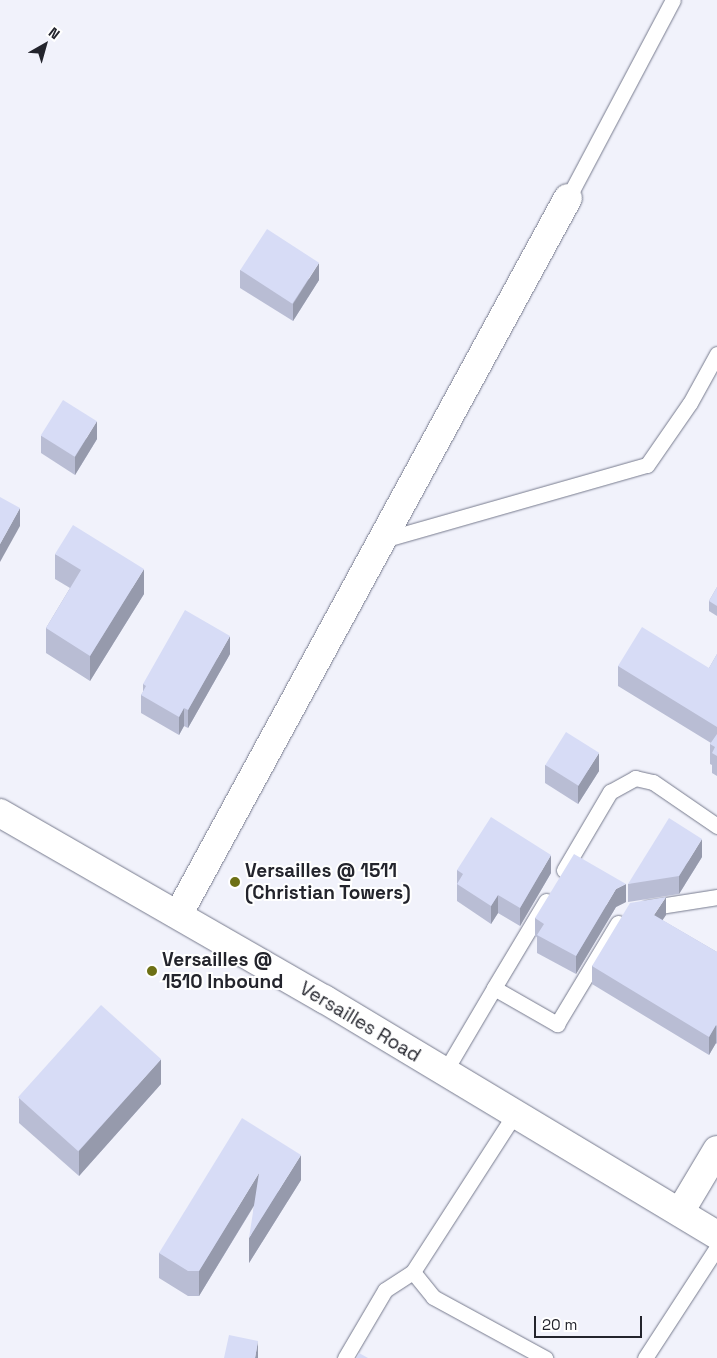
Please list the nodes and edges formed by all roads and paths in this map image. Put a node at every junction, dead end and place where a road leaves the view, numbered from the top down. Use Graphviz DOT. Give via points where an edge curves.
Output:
graph roads {
  1 [pos="673,0"];
  2 [pos="568,198"];
  3 [pos="717,354"];
  4 [pos="383,540"];
  5 [pos="0,813"];
  6 [pos="717,826"];
  7 [pos="717,897"];
  8 [pos="178,915"];
  9 [pos="494,988"];
  10 [pos="444,1073"];
  11 [pos="514,1115"];
  12 [pos="717,1150"];
  13 [pos="680,1212"];
  14 [pos="717,1235"];
  15 [pos="717,1247"];
  16 [pos="413,1272"];
  17 [pos="344,1358"];
  18 [pos="545,1358"];
  19 [pos="645,1358"];
  1 -- 2 [label="lane"];
  2 -- 4 [label="street"];
  3 -- 4 [label="lane" via="690,403 647,466"];
  4 -- 8 [label="street"];
  5 -- 8 [label="street, Versailles Road"];
  6 -- 9 [label="lane" via="653,782 634,778 610,792"];
  7 -- 9 [label="lane" via="629,911 557,1024"];
  8 -- 10 [label="street, Versailles Road"];
  9 -- 10 [label="lane"];
  10 -- 11 [label="street, Versailles Road"];
  11 -- 13 [label="street, Versailles Road"];
  11 -- 16 [label="lane"];
  12 -- 13 [label="street"];
  13 -- 14 [label="street, Versailles Road"];
  15 -- 19 [label="lane"];
  16 -- 17 [label="lane" via="386,1290"];
  16 -- 18 [label="lane" via="433,1297"];
}
